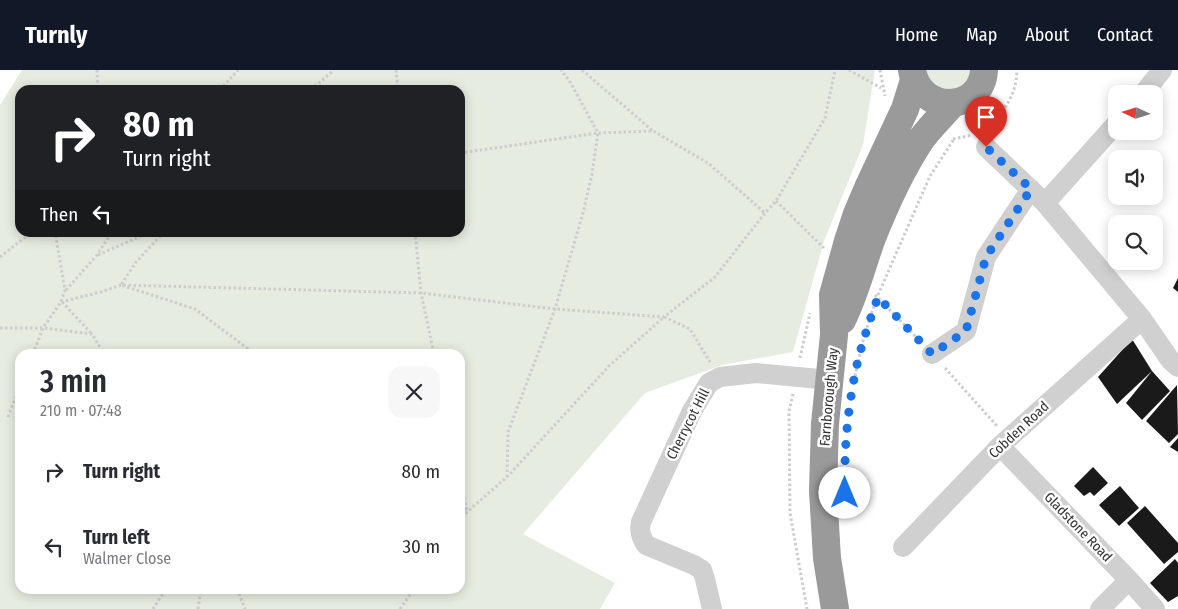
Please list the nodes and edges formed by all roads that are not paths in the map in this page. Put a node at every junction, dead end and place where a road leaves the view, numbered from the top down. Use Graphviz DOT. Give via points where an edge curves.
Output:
graph roads {
  1 [pos="984,70"];
  2 [pos="1162,70"];
  3 [pos="913,75"];
  4 [pos="1150,85"];
  5 [pos="953,103"];
  6 [pos="1108,131"];
  7 [pos="986,147"];
  8 [pos="1038,196"];
  9 [pos="1142,319"];
  10 [pos="834,335"];
  11 [pos="932,354"];
  12 [pos="1178,367"];
  13 [pos="840,385"];
  14 [pos="1004,442"];
  15 [pos="903,547"];
  16 [pos="1130,580"];
  17 [pos="712,609"];
  18 [pos="835,609"];
  19 [pos="1100,609"];
  20 [pos="1154,609"];
  1 -- 5 [label="highway" via="980,85 973,94"];
  2 -- 4 [label="street"];
  3 -- 5 [label="highway" via="920,91 929,99"];
  3 -- 10 [label="highway, Farnborough Way" via="905,109 848,240 833,295"];
  5 -- 10 [label="highway, Farnborough Way" via="925,135 912,156 881,217 867,289 852,300"];
  6 -- 8 [label="street"];
  7 -- 8 [label="street"];
  8 -- 9 [label="street"];
  8 -- 11 [label="street" via="986,257 966,331"];
  9 -- 12 [label="street"];
  9 -- 14 [label="street, Cobden Road"];
  10 -- 13 [label="highway, Farnborough Way"];
  13 -- 17 [label="street, Cherrycot Hill" via="796,375 756,373 720,377 709,383 700,396 640,528 646,545 702,570"];
  13 -- 18 [label="highway, Farnborough Way" via="825,433 823,491 827,558"];
  14 -- 15 [label="street, Cobden Road"];
  14 -- 16 [label="street, Gladstone Road"];
  16 -- 19 [label="street"];
  16 -- 20 [label="street, Gladstone Road"];
}
